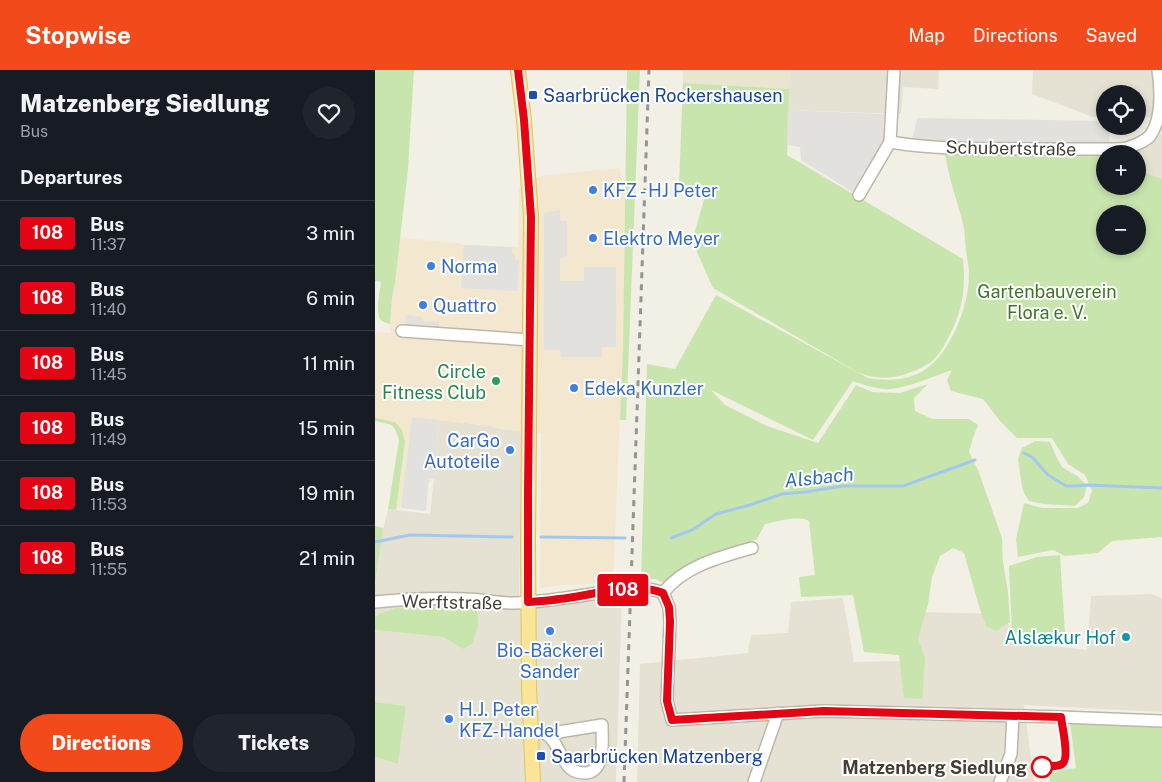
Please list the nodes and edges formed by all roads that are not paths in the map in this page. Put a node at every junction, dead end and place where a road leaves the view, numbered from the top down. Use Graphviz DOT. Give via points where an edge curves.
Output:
graph roads {
  1 [pos="518,70"];
  2 [pos="894,70"];
  3 [pos="1159,70"];
  4 [pos="890,142"];
  5 [pos="859,195"];
  6 [pos="402,331"];
  7 [pos="530,340"];
  8 [pos="752,548"];
  9 [pos="663,593"];
  10 [pos="375,602"];
  11 [pos="528,602"];
  12 [pos="778,713"];
  13 [pos="1013,716"];
  14 [pos="1162,721"];
  15 [pos="531,733"];
  16 [pos="546,734"];
  17 [pos="533,782"];
  18 [pos="753,782"];
  19 [pos="1000,782"];
  1 -- 7 [label="main road" via="531,217"];
  2 -- 4 [label="street"];
  3 -- 4 [label="street, Schubertstraße" via="1161,104 1157,125 1150,137 1125,148 949,148"];
  4 -- 5 [label="street"];
  6 -- 7 [label="street"];
  7 -- 11 [label="main road"];
  8 -- 9 [label="street" via="701,565 680,576"];
  9 -- 11 [label="street, Werftstraße" via="655,589 625,589"];
  9 -- 12 [label="street" via="669,607 667,701 672,720"];
  10 -- 11 [label="street, Werftstraße" via="468,598 507,604"];
  11 -- 15 [label="main road"];
  12 -- 13 [label="street" via="824,711"];
  12 -- 18 [label="street"];
  13 -- 14 [label="street"];
  13 -- 19 [label="street" via="1011,754"];
  15 -- 16 [label="street"];
  15 -- 17 [label="main road"];
  16 -- 16 [label="street" via="602,725 599,764 593,771 575,771"];
}
